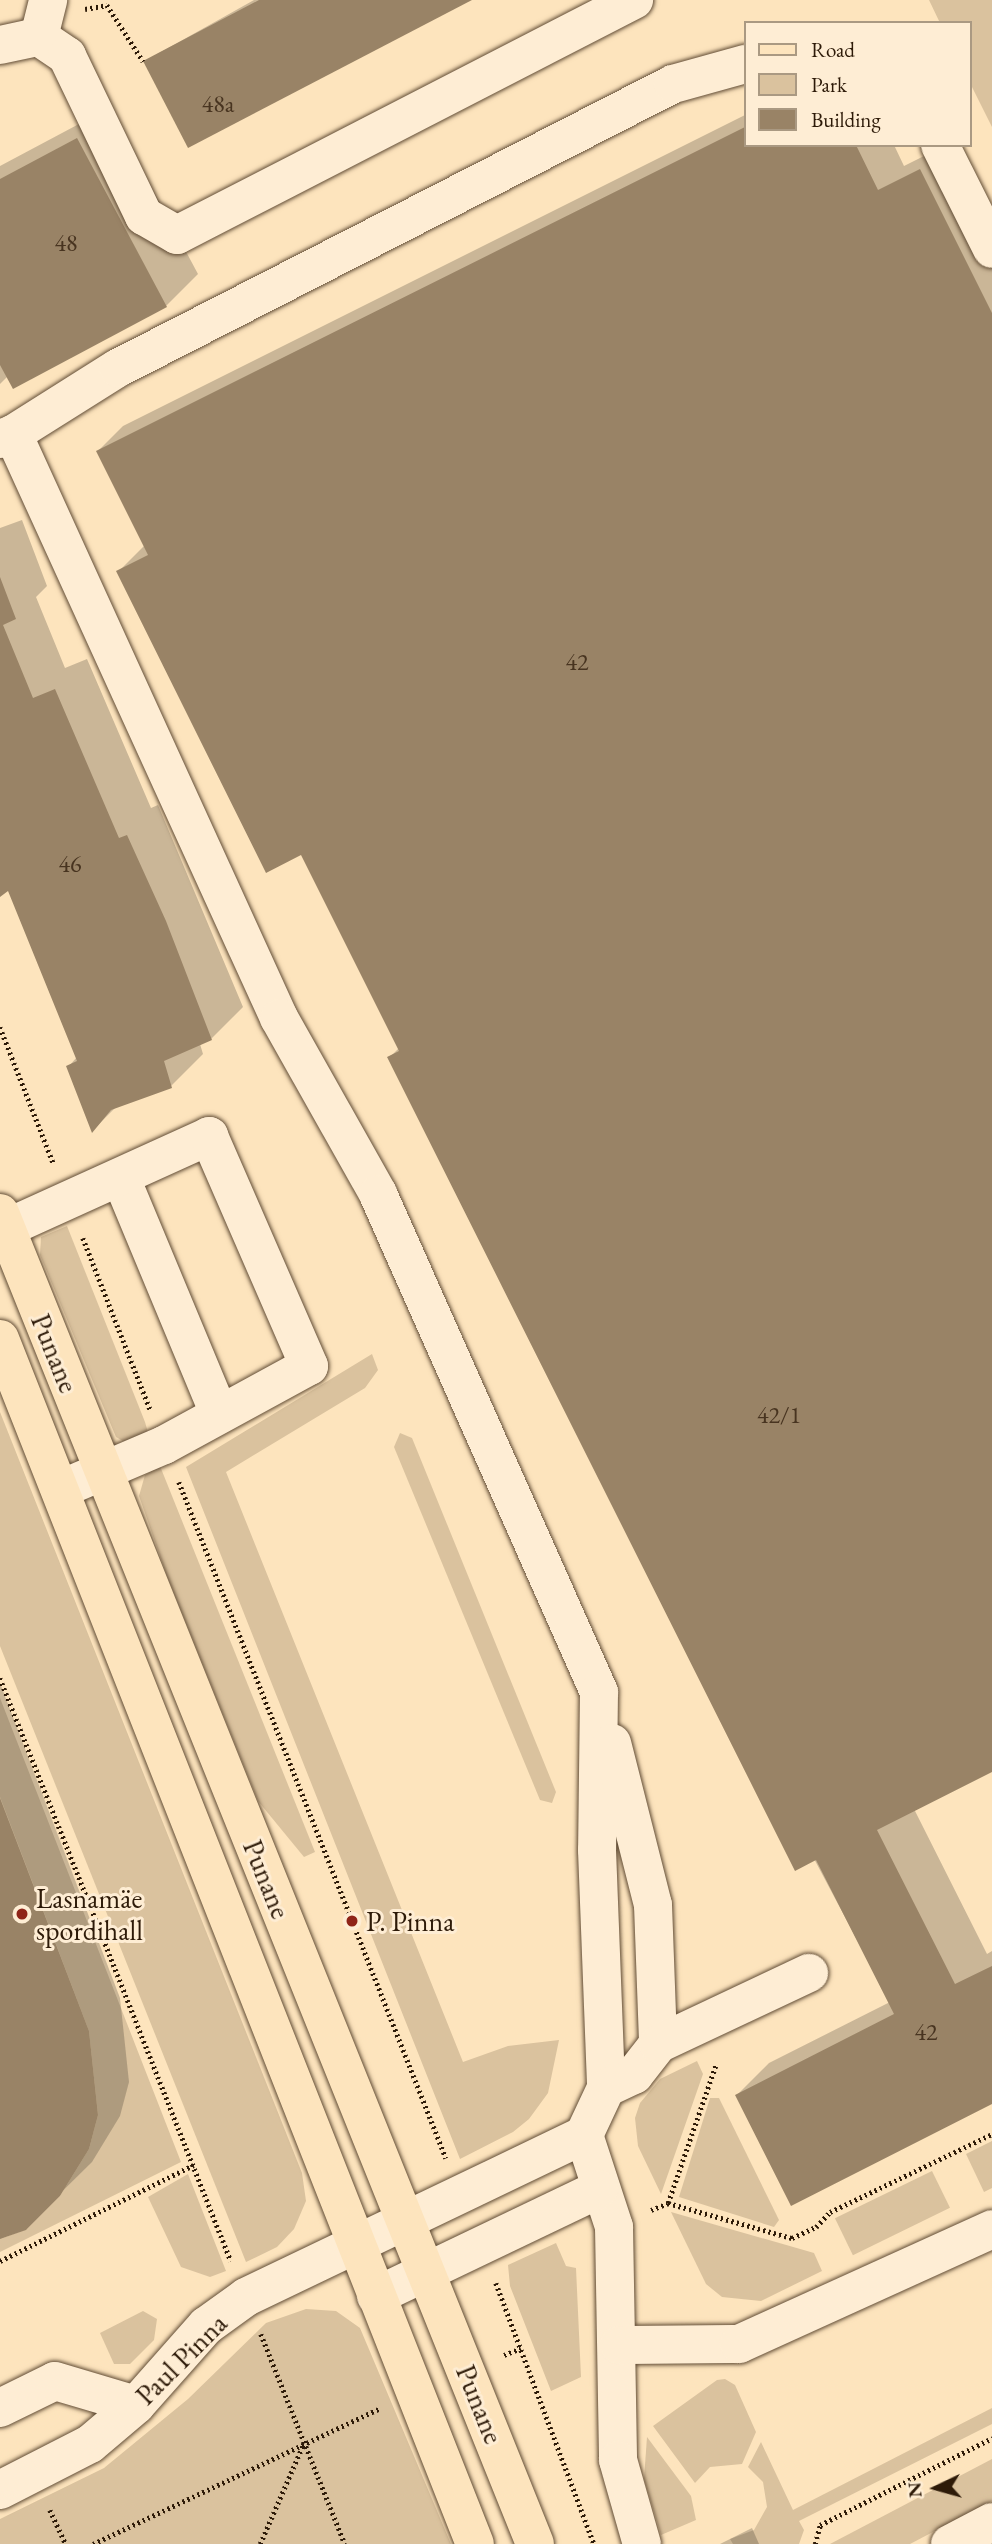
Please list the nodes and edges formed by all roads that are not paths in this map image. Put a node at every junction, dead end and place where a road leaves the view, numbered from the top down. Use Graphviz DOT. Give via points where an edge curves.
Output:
graph roads {
  1 [pos="634,0"];
  2 [pos="64,4"];
  3 [pos="39,37"];
  4 [pos="0,45"];
  5 [pos="744,64"];
  6 [pos="941,147"];
  7 [pos="992,249"];
  8 [pos="7,436"];
  9 [pos="121,1178"];
  10 [pos="2,1224"];
  11 [pos="0,1339"];
  12 [pos="219,1414"];
  13 [pos="102,1472"];
  14 [pos="61,1489"];
  15 [pos="599,1692"];
  16 [pos="809,1973"];
  17 [pos="658,2044"];
  18 [pos="606,2088"];
  19 [pos="584,2135"];
  20 [pos="599,2189"];
  21 [pos="406,2221"];
  22 [pos="992,2229"];
  23 [pos="357,2246"];
  24 [pos="426,2272"];
  25 [pos="376,2296"];
  26 [pos="619,2345"];
  27 [pos="136,2405"];
  28 [pos="0,2408"];
  29 [pos="0,2490"];
  30 [pos="992,2522"];
  31 [pos="475,2544"];
  32 [pos="535,2544"];
  33 [pos="642,2544"];
  34 [pos="950,2544"];
  1 -- 3 [label="street" via="177,235 144,216 67,55"];
  2 -- 3 [label="street"];
  3 -- 4 [label="street"];
  5 -- 8 [label="street" via="673,83 118,368"];
  6 -- 7 [label="street"];
  8 -- 15 [label="street" via="279,1018 378,1194"];
  9 -- 10 [label="street"];
  9 -- 12 [label="street"];
  9 -- 12 [label="street" via="209,1136 309,1366"];
  10 -- 13 [label="main road, Punane"];
  11 -- 14 [label="main road, Punane"];
  12 -- 13 [label="street"];
  13 -- 14 [label="street"];
  13 -- 21 [label="main road, Punane"];
  14 -- 23 [label="main road, Punane"];
  15 -- 17 [label="street" via="653,1905"];
  15 -- 18 [label="street" via="597,1850"];
  16 -- 17 [label="street"];
  17 -- 18 [label="street" via="634,2075"];
  18 -- 19 [label="street"];
  19 -- 20 [label="street"];
  19 -- 21 [label="street, Paul Pinna"];
  20 -- 24 [label="street"];
  20 -- 26 [label="street" via="614,2227"];
  21 -- 23 [label="street, Paul Pinna"];
  21 -- 24 [label="main road, Punane"];
  22 -- 26 [label="street" via="739,2343"];
  23 -- 25 [label="main road, Punane"];
  23 -- 27 [label="street, Paul Pinna" via="246,2297 206,2326"];
  24 -- 25 [label="street"];
  24 -- 32 [label="main road, Punane"];
  25 -- 31 [label="main road, Punane"];
  26 -- 33 [label="street" via="618,2460"];
  27 -- 28 [label="street" via="55,2381"];
  27 -- 29 [label="street, Paul Pinna" via="90,2444"];
  30 -- 34 [label="street"];
}
